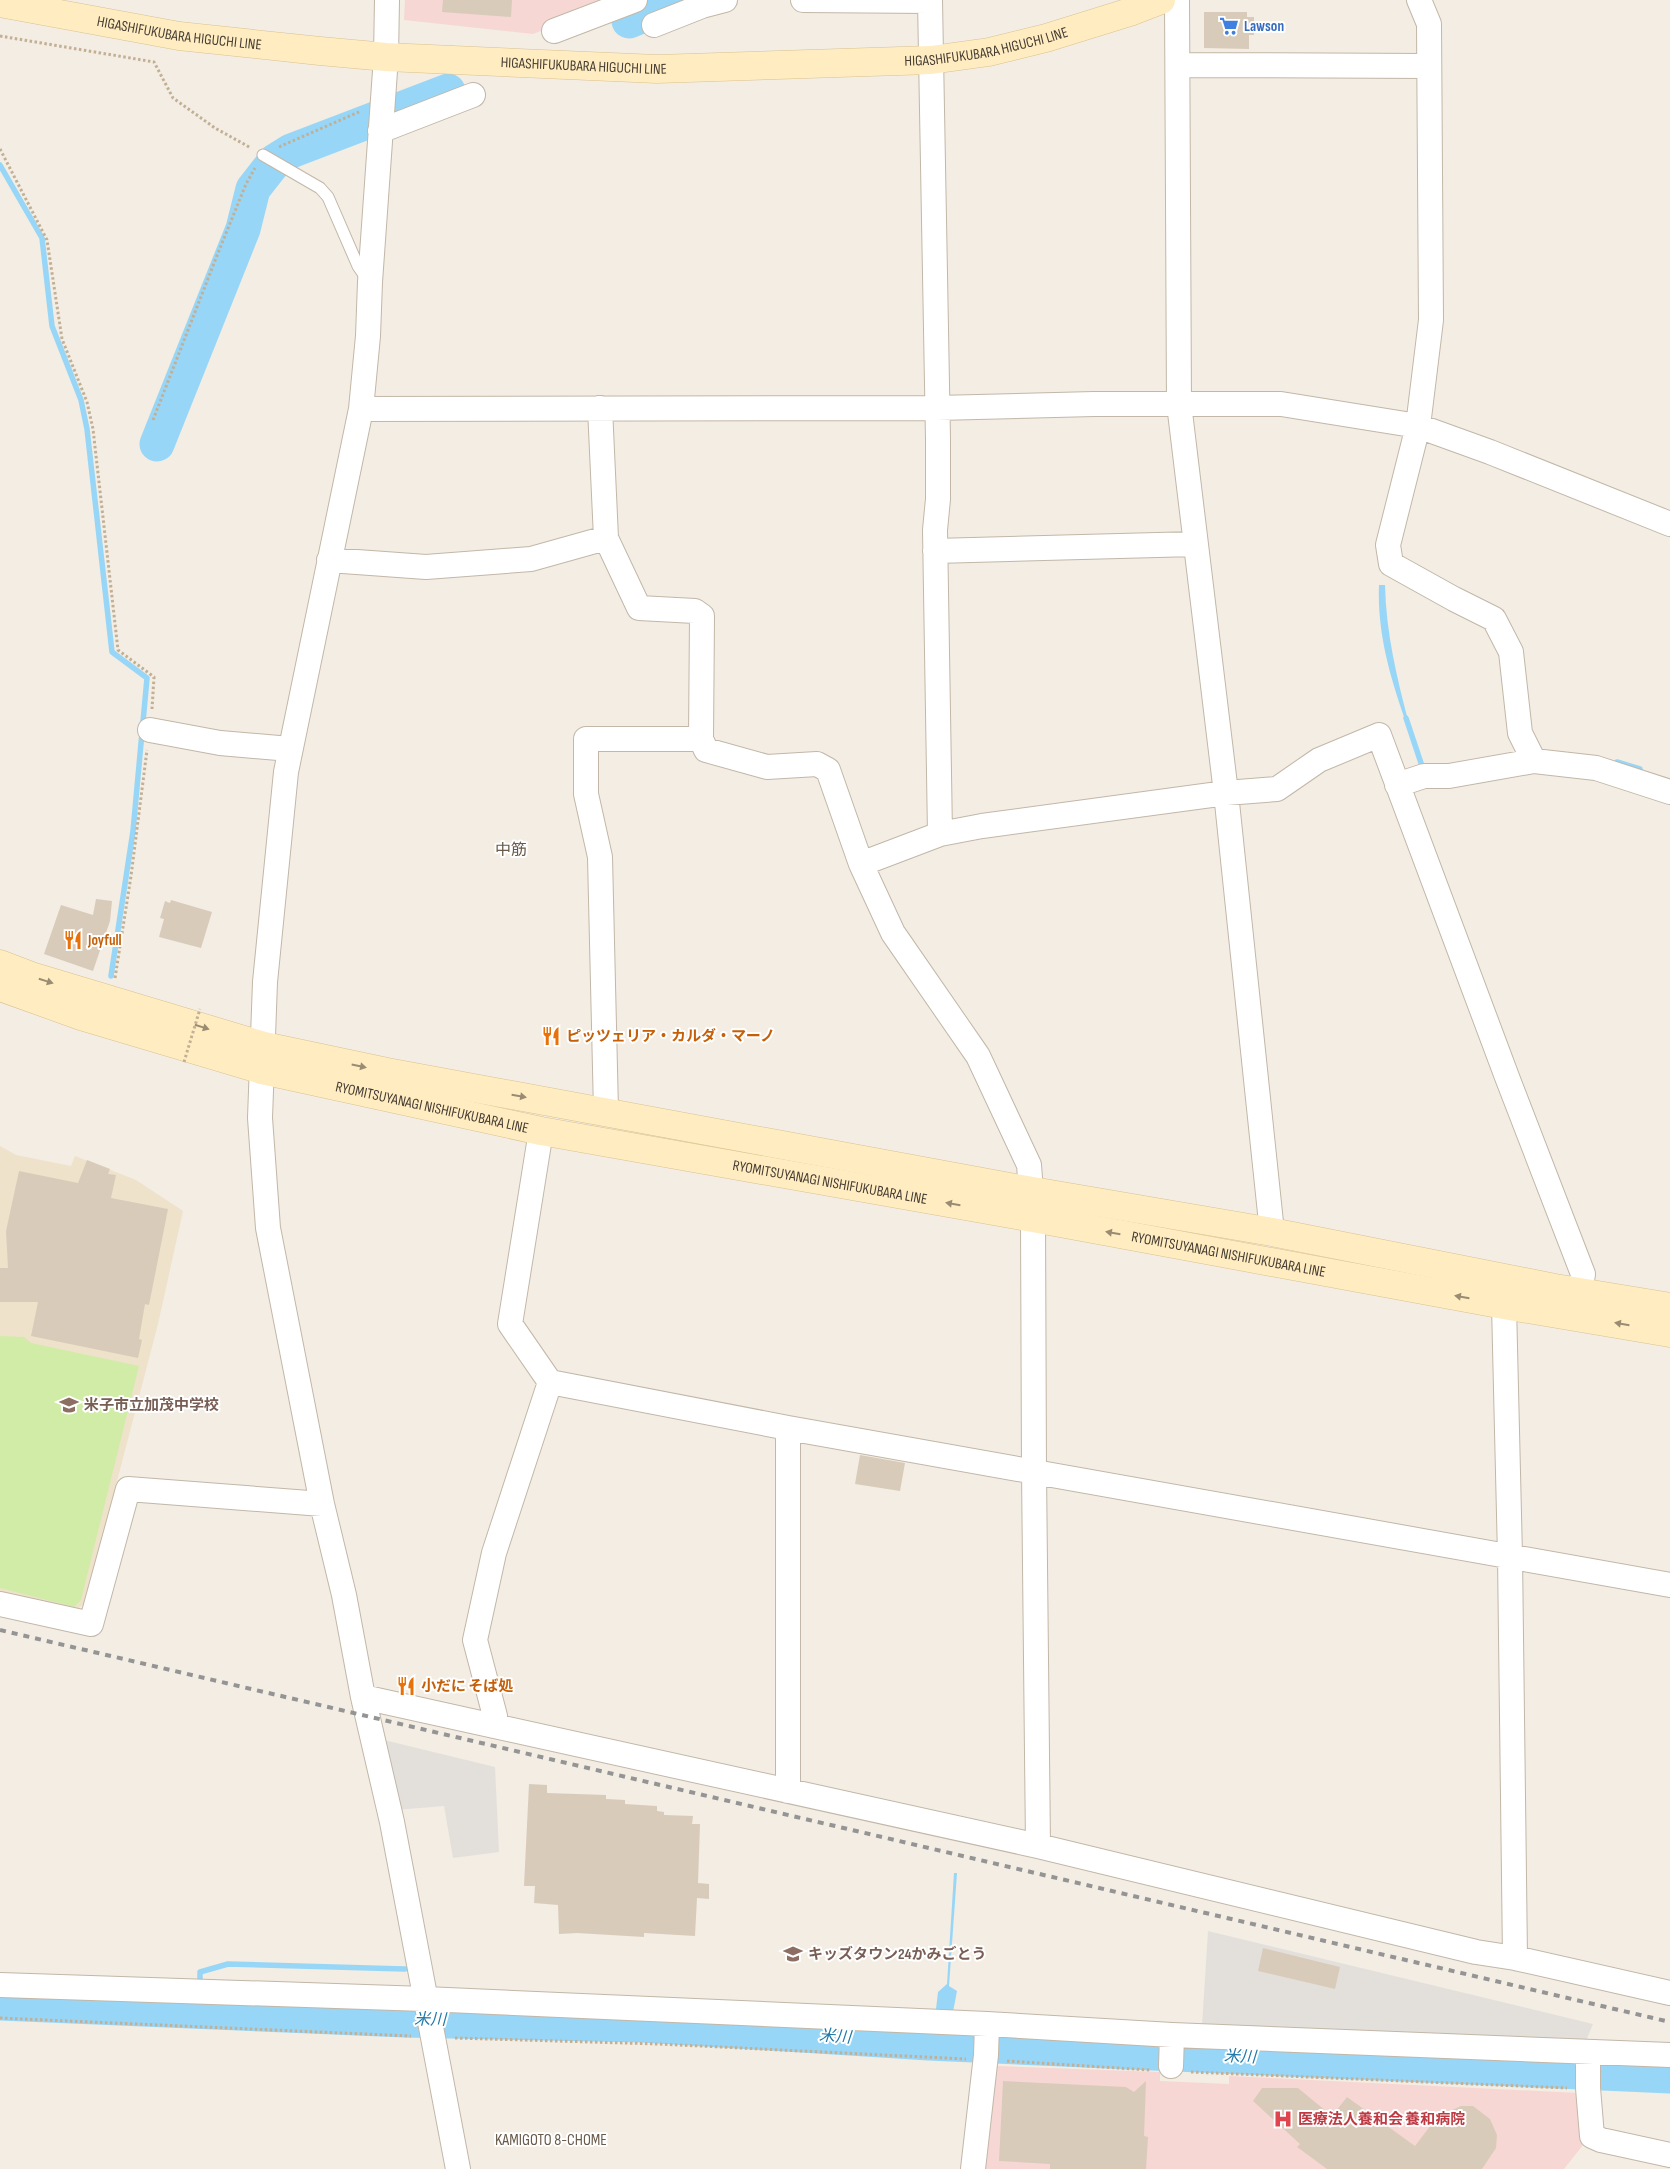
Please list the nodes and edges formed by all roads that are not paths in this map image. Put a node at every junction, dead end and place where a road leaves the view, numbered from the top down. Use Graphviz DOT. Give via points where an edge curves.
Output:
graph roads {
  1 [pos="387,0"];
  2 [pos="635,0"];
  3 [pos="725,0"];
  4 [pos="802,0"];
  5 [pos="1161,0"];
  6 [pos="1177,0"];
  7 [pos="1419,0"];
  8 [pos="930,1"];
  9 [pos="0,3"];
  10 [pos="654,25"];
  11 [pos="554,30"];
  12 [pos="386,57"];
  13 [pos="931,60"];
  14 [pos="1178,65"];
  15 [pos="1429,66"];
  16 [pos="474,95"];
  17 [pos="381,116"];
  18 [pos="263,155"];
  19 [pos="370,282"];
  20 [pos="1179,404"];
  21 [pos="600,408"];
  22 [pos="937,408"];
  23 [pos="361,409"];
  24 [pos="1418,426"];
  25 [pos="1670,524"];
  26 [pos="606,538"];
  27 [pos="1195,544"];
  28 [pos="935,551"];
  29 [pos="329,560"];
  30 [pos="150,730"];
  31 [pos="701,739"];
  32 [pos="290,749"];
  33 [pos="1530,754"];
  34 [pos="1397,785"];
  35 [pos="1670,792"];
  36 [pos="1226,793"];
  37 [pos="940,834"];
  38 [pos="861,864"];
  39 [pos="0,964"];
  40 [pos="0,987"];
  41 [pos="263,1058"];
  42 [pos="606,1112"];
  43 [pos="541,1131"];
  44 [pos="1031,1191"];
  45 [pos="1033,1218"];
  46 [pos="1272,1232"];
  47 [pos="1506,1292"];
  48 [pos="1574,1304"];
  49 [pos="1670,1306"];
  50 [pos="1670,1333"];
  51 [pos="550,1382"];
  52 [pos="788,1428"];
  53 [pos="1034,1471"];
  54 [pos="322,1504"];
  55 [pos="1510,1556"];
  56 [pos="1670,1585"];
  57 [pos="0,1604"];
  58 [pos="363,1697"];
  59 [pos="494,1726"];
  60 [pos="788,1790"];
  61 [pos="1038,1846"];
  62 [pos="1515,1958"];
  63 [pos="0,1985"];
  64 [pos="1670,1992"];
  65 [pos="425,2002"];
  66 [pos="986,2043"];
  67 [pos="1588,2055"];
  68 [pos="1670,2055"];
  69 [pos="1670,2155"];
  70 [pos="458,2169"];
  71 [pos="973,2169"];
  1 -- 12 [label="street"];
  2 -- 11 [label="street"];
  3 -- 10 [label="street"];
  4 -- 8 [label="street"];
  5 -- 13 [label="main road, HIGASHIFUKUBARA HIGUCHI LINE" via="1046,38 989,52"];
  6 -- 14 [label="street"];
  7 -- 15 [label="street" via="1429,24"];
  8 -- 13 [label="street"];
  9 -- 12 [label="main road, HIGASHIFUKUBARA HIGUCHI LINE" via="180,36"];
  12 -- 13 [label="main road, HIGASHIFUKUBARA HIGUCHI LINE" via="657,69"];
  12 -- 17 [label="street"];
  13 -- 22 [label="street"];
  14 -- 15 [label="street"];
  14 -- 20 [label="street"];
  15 -- 24 [label="street" via="1431,320"];
  16 -- 17 [label="street"];
  17 -- 19 [label="street"];
  18 -- 19 [label="lane" via="320,188 337,215 358,266"];
  19 -- 23 [label="street"];
  20 -- 22 [label="street"];
  20 -- 24 [label="street" via="1281,404"];
  20 -- 27 [label="street"];
  21 -- 22 [label="street"];
  21 -- 23 [label="street"];
  21 -- 26 [label="street"];
  22 -- 28 [label="street"];
  23 -- 29 [label="street"];
  24 -- 25 [label="street"];
  24 -- 33 [label="street" via="1388,545 1391,564 1494,619 1511,652 1520,733"];
  26 -- 29 [label="street" via="531,559 426,568"];
  26 -- 31 [label="street" via="639,608 695,611 702,616"];
  27 -- 28 [label="street"];
  27 -- 36 [label="street"];
  28 -- 37 [label="street"];
  29 -- 32 [label="street"];
  30 -- 32 [label="street" via="220,743"];
  31 -- 38 [label="street" via="706,750 767,767 817,764 828,770"];
  31 -- 42 [label="street" via="586,739 586,794 600,857"];
  32 -- 41 [label="street" via="266,982"];
  33 -- 34 [label="street" via="1449,776 1424,776"];
  33 -- 35 [label="street" via="1596,768"];
  34 -- 36 [label="street" via="1379,735 1319,760 1277,789"];
  34 -- 48 [label="street" via="1583,1274"];
  36 -- 37 [label="street"];
  36 -- 46 [label="street"];
  37 -- 38 [label="street"];
  38 -- 44 [label="street" via="893,932 978,1056 1029,1165"];
  39 -- 41 [label="main road, RYOMITSUYANAGI NISHIFUKUBARA LINE, one-way"];
  40 -- 41 [label="main road, RYOMITSUYANAGI NISHIFUKUBARA LINE" via="81,1016"];
  41 -- 42 [label="main road, RYOMITSUYANAGI NISHIFUKUBARA LINE, one-way" via="387,1072"];
  41 -- 43 [label="main road, RYOMITSUYANAGI NISHIFUKUBARA LINE"];
  41 -- 54 [label="street" via="260,1118 268,1228"];
  42 -- 44 [label="main road, RYOMITSUYANAGI NISHIFUKUBARA LINE"];
  45 -- 43 [label="main road, RYOMITSUYANAGI NISHIFUKUBARA LINE, one-way"];
  43 -- 51 [label="street" via="510,1324"];
  44 -- 45 [label="street"];
  44 -- 46 [label="main road, RYOMITSUYANAGI NISHIFUKUBARA LINE"];
  47 -- 45 [label="main road, RYOMITSUYANAGI NISHIFUKUBARA LINE, one-way"];
  45 -- 53 [label="street"];
  46 -- 47 [label="main road, RYOMITSUYANAGI NISHIFUKUBARA LINE"];
  47 -- 48 [label="main road, RYOMITSUYANAGI NISHIFUKUBARA LINE"];
  47 -- 55 [label="street"];
  48 -- 49 [label="main road, RYOMITSUYANAGI NISHIFUKUBARA LINE"];
  50 -- 48 [label="main road, RYOMITSUYANAGI NISHIFUKUBARA LINE, one-way"];
  51 -- 52 [label="street"];
  51 -- 59 [label="street" via="494,1553 474,1640 495,1716"];
  52 -- 53 [label="street"];
  52 -- 60 [label="street"];
  53 -- 55 [label="street"];
  53 -- 61 [label="street"];
  54 -- 57 [label="street" via="128,1490 91,1624"];
  54 -- 58 [label="street" via="344,1595"];
  55 -- 56 [label="street"];
  55 -- 62 [label="street"];
  58 -- 59 [label="street"];
  58 -- 65 [label="street" via="392,1822"];
  59 -- 60 [label="street"];
  60 -- 61 [label="street"];
  61 -- 62 [label="street" via="1466,1950"];
  62 -- 64 [label="street"];
  63 -- 65 [label="street"];
  65 -- 66 [label="street"];
  65 -- 70 [label="street"];
  66 -- 67 [label="street" via="1171,2054"];
  66 -- 71 [label="street"];
  67 -- 68 [label="street"];
  67 -- 69 [label="street" via="1592,2136"];
}
